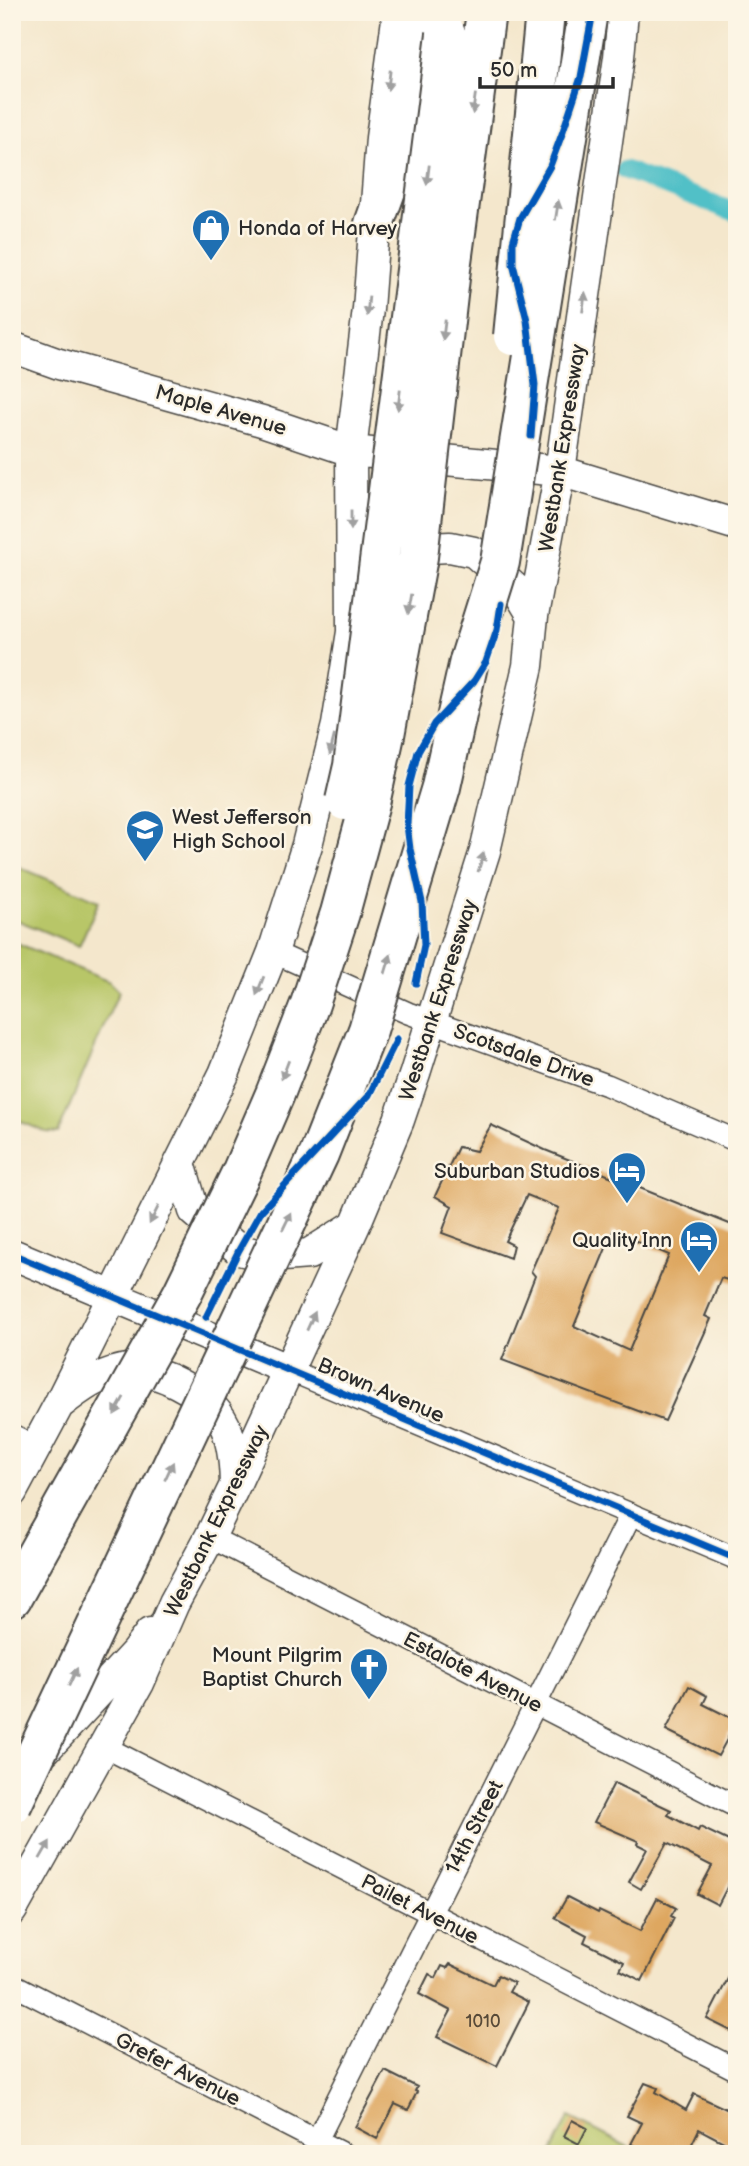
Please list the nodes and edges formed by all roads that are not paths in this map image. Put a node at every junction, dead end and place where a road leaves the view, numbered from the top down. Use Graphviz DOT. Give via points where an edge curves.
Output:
graph roads {
  1 [pos="398,12"];
  2 [pos="486,12"];
  3 [pos="545,12"];
  4 [pos="588,12"];
  5 [pos="623,12"];
  6 [pos="440,20"];
  7 [pos="374,224"];
  8 [pos="12,347"];
  9 [pos="351,451"];
  10 [pos="560,471"];
  11 [pos="737,525"];
  12 [pos="352,604"];
  13 [pos="533,616"];
  14 [pos="469,661"];
  15 [pos="340,914"];
  16 [pos="273,953"];
  17 [pos="431,1021"];
  18 [pos="737,1140"];
  19 [pos="180,1163"];
  20 [pos="355,1225"];
  21 [pos="12,1254"];
  22 [pos="112,1296"];
  23 [pos="289,1370"];
  24 [pos="58,1406"];
  25 [pos="24,1441"];
  26 [pos="235,1485"];
  27 [pos="12,1492"];
  28 [pos="631,1514"];
  29 [pos="210,1537"];
  30 [pos="737,1559"];
  31 [pos="12,1598"];
  32 [pos="174,1603"];
  33 [pos="536,1703"];
  34 [pos="105,1746"];
  35 [pos="12,1786"];
  36 [pos="12,1805"];
  37 [pos="737,1807"];
  38 [pos="12,1910"];
  39 [pos="430,1914"];
  40 [pos="12,1984"];
  41 [pos="737,2070"];
  42 [pos="317,2140"];
  43 [pos="343,2154"];
  1 -- 7 [label="main road, one-way"];
  2 -- 15 [label="highway, one-way, bridge" via="418,557 386,735"];
  3 -- 14 [label="highway, bridge" via="498,488"];
  14 -- 4 [label="highway, one-way, bridge" via="500,562"];
  10 -- 5 [label="main road, Westbank Expressway, one-way"];
  6 -- 7 [label="highway"];
  6 -- 15 [label="highway, one-way, bridge" via="352,766 334,856"];
  7 -- 9 [label="main road, one-way"];
  8 -- 9 [label="main road, Maple Avenue"];
  9 -- 10 [label="main road, Maple Avenue"];
  9 -- 12 [label="main road, one-way"];
  10 -- 11 [label="main road, Maple Avenue"];
  10 -- 13 [label="main road, Westbank Expressway"];
  12 -- 13 [label="main road" via="384,563 408,549 450,547 474,552 518,591"];
  12 -- 16 [label="main road, one-way" via="337,725 307,845"];
  17 -- 13 [label="main road, Westbank Expressway, one-way" via="485,851 528,666"];
  36 -- 14 [label="highway, one-way, bridge" via="319,1154 368,1030 441,787"];
  15 -- 31 [label="highway, one-way, bridge" via="305,1017 241,1173 182,1294"];
  16 -- 17 [label="street, Scotsdale Drive"];
  16 -- 19 [label="main road, one-way" via="224,1074"];
  17 -- 18 [label="street, Scotsdale Drive" via="607,1085"];
  17 -- 20 [label="main road, Westbank Expressway" via="399,1120"];
  19 -- 20 [label="main road" via="194,1211 239,1250 270,1257 309,1254"];
  19 -- 22 [label="main road, one-way"];
  23 -- 20 [label="main road, Westbank Expressway, one-way"];
  21 -- 22 [label="main road, Brown Avenue"];
  22 -- 23 [label="main road, Brown Avenue"];
  22 -- 24 [label="main road"];
  23 -- 26 [label="main road, Westbank Expressway"];
  23 -- 28 [label="street, Brown Avenue"];
  24 -- 25 [label="main road"];
  24 -- 26 [label="main road" via="98,1378 128,1369 153,1372 193,1391 224,1421"];
  25 -- 27 [label="main road"];
  26 -- 29 [label="main road, Westbank Expressway"];
  28 -- 30 [label="street, Brown Avenue"];
  28 -- 33 [label="street, 14th Street"];
  29 -- 32 [label="main road, Westbank Expressway"];
  29 -- 33 [label="street, Estalote Avenue"];
  32 -- 34 [label="main road, Westbank Expressway" via="139,1684"];
  32 -- 35 [label="main road" via="135,1653"];
  33 -- 37 [label="street, Estalote Avenue"];
  33 -- 39 [label="street, 14th Street"];
  38 -- 34 [label="main road, Westbank Expressway, one-way"];
  34 -- 39 [label="street, Pailet Avenue"];
  39 -- 41 [label="street, Pailet Avenue"];
  39 -- 42 [label="street, 14th Street"];
  40 -- 42 [label="street, Grefer Avenue"];
  42 -- 43 [label="street, Grefer Avenue"];
}
